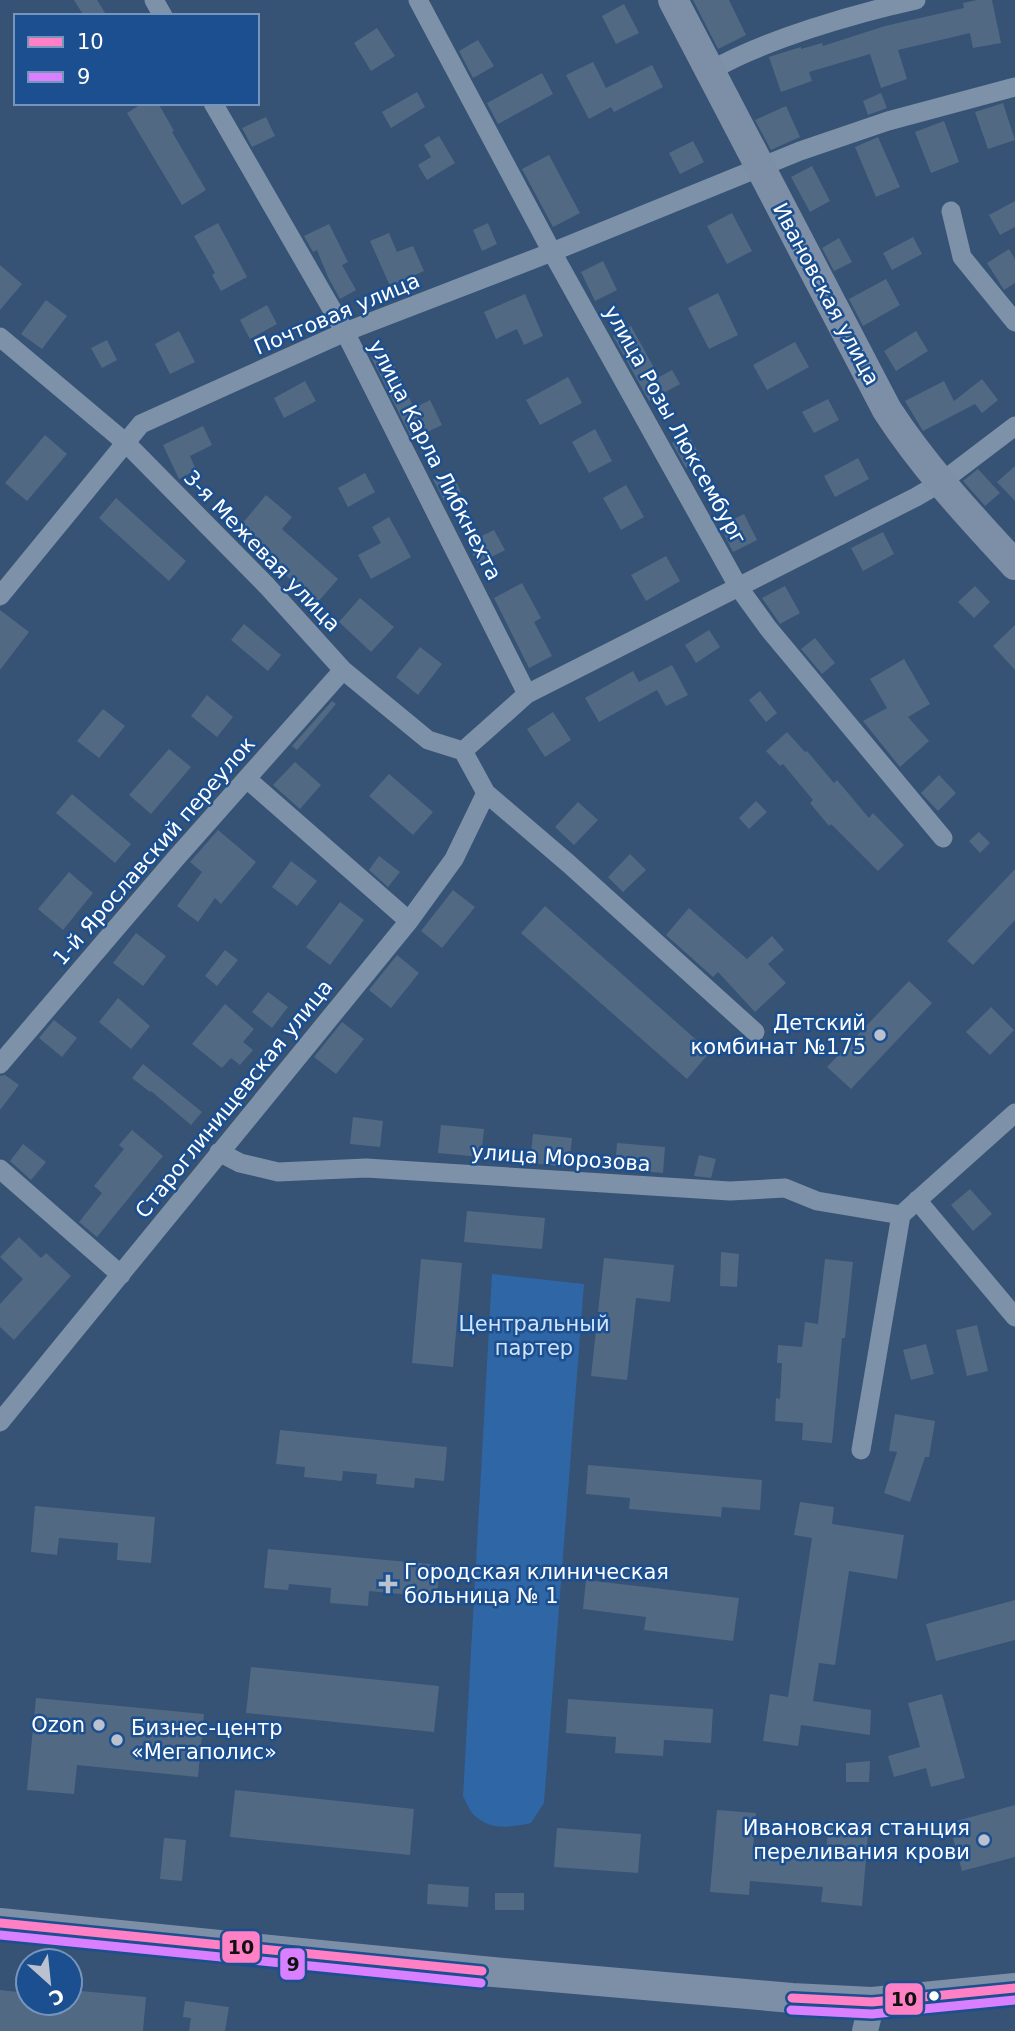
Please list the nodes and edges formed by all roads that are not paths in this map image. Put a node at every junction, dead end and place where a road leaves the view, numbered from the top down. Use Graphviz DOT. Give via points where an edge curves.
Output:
graph roads {
  1 [pos="418,0"];
  2 [pos="673,0"];
  3 [pos="916,0"];
  4 [pos="867,6"];
  5 [pos="710,71"];
  6 [pos="1015,87"];
  7 [pos="214,105"];
  8 [pos="759,168"];
  9 [pos="951,211"];
  10 [pos="552,252"];
  11 [pos="1015,322"];
  12 [pos="345,332"];
  13 [pos="0,337"];
  14 [pos="1015,426"];
  15 [pos="125,443"];
  16 [pos="940,484"];
  17 [pos="1015,565"];
  18 [pos="739,588"];
  19 [pos="0,596"];
  20 [pos="343,670"];
  21 [pos="527,694"];
  22 [pos="463,751"];
  23 [pos="247,779"];
  24 [pos="486,793"];
  25 [pos="943,838"];
  26 [pos="409,921"];
  27 [pos="755,1032"];
  28 [pos="0,1063"];
  29 [pos="1015,1113"];
  30 [pos="219,1152"];
  31 [pos="0,1169"];
  32 [pos="917,1200"];
  33 [pos="901,1215"];
  34 [pos="121,1275"];
  35 [pos="1015,1317"];
  36 [pos="0,1422"];
  37 [pos="861,1450"];
  38 [pos="0,1923"];
  39 [pos="1015,1988"];
  40 [pos="872,2002"];
  41 [pos="865,2031"];
  1 -- 10 [label="street, улица Розы Люксембург"];
  2 -- 5 [label="main road, Ивановская улица"];
  3 -- 4 [label="street"];
  4 -- 5 [label="street"];
  5 -- 8 [label="main road, Ивановская улица"];
  6 -- 8 [label="street, Почтовая улица" via="888,121"];
  7 -- 12 [label="street, улица Карла Либкнехта"];
  8 -- 10 [label="street, Почтовая улица"];
  8 -- 16 [label="main road, Ивановская улица" via="887,410"];
  9 -- 11 [label="street" via="962,257"];
  10 -- 12 [label="street, Почтовая улица"];
  10 -- 18 [label="street, улица Розы Люксембург"];
  12 -- 15 [label="street, Почтовая улица" via="141,424"];
  12 -- 21 [label="street, улица Карла Либкнехта"];
  13 -- 15 [label="street, 3-я Межевая улица"];
  14 -- 16 [label="street"];
  15 -- 19 [label="street, Почтовая улица"];
  15 -- 20 [label="street, 3-я Межевая улица"];
  16 -- 17 [label="main road, Ивановская улица"];
  16 -- 18 [label="street"];
  18 -- 21 [label="street"];
  18 -- 25 [label="street, улица Розы Люксембург"];
  20 -- 22 [label="street, 3-я Межевая улица" via="428,740"];
  20 -- 23 [label="street, 1-й Ярославский переулок"];
  21 -- 22 [label="street"];
  22 -- 24 [label="street"];
  23 -- 26 [label="street"];
  23 -- 28 [label="street, 1-й Ярославский переулок"];
  24 -- 26 [label="street, Староглинищевская улица" via="454,859"];
  24 -- 27 [label="street"];
  26 -- 30 [label="street, Староглинищевская улица"];
  29 -- 32 [label="street"];
  30 -- 33 [label="street, улица Морозова" via="240,1163 278,1172 366,1168 730,1191 785,1188 817,1200"];
  30 -- 34 [label="street, Староглинищевская улица"];
  31 -- 34 [label="street"];
  32 -- 33 [label="street"];
  32 -- 35 [label="street"];
  33 -- 37 [label="street"];
  34 -- 36 [label="street, Староглинищевская улица"];
  38 -- 40 [label="main road" via="495,1972"];
  39 -- 40 [label="main road"];
  40 -- 41 [label="street"];
}
